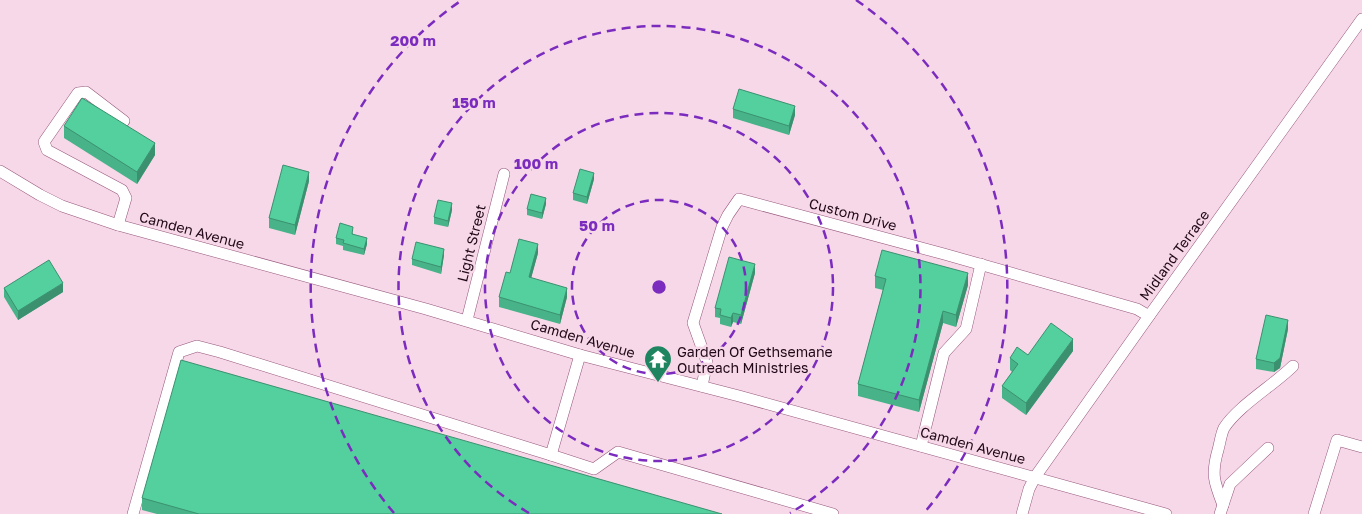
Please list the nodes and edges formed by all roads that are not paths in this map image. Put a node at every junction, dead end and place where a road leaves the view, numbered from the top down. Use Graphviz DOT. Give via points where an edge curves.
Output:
graph roads {
  1 [pos="1362,19"];
  2 [pos="124,121"];
  3 [pos="0,171"];
  4 [pos="504,174"];
  5 [pos="118,225"];
  6 [pos="981,264"];
  7 [pos="1149,316"];
  8 [pos="467,320"];
  9 [pos="580,355"];
  10 [pos="1293,366"];
  11 [pos="702,386"];
  12 [pos="921,446"];
  13 [pos="1362,447"];
  14 [pos="1268,448"];
  15 [pos="551,455"];
  16 [pos="1036,477"];
  17 [pos="1221,510"];
  18 [pos="134,514"];
  19 [pos="833,514"];
  20 [pos="1022,514"];
  21 [pos="1166,514"];
  22 [pos="1314,514"];
  1 -- 7 [label="street, Midland Terrace"];
  2 -- 5 [label="street" via="86,92 78,93 44,142 47,150 122,190 126,198"];
  3 -- 5 [label="street, Camden Avenue" via="62,206"];
  4 -- 8 [label="street, Light Street"];
  5 -- 8 [label="street, Camden Avenue"];
  6 -- 7 [label="street, Custom Drive" via="1137,309"];
  6 -- 11 [label="street, Custom Drive" via="739,199 722,228 693,323 707,362"];
  6 -- 12 [label="street" via="966,329 944,353"];
  7 -- 16 [label="street, Midland Terrace"];
  8 -- 9 [label="street, Camden Avenue"];
  9 -- 11 [label="street, Camden Avenue"];
  9 -- 15 [label="street"];
  10 -- 17 [label="street" via="1234,416 1224,429 1213,467"];
  11 -- 12 [label="street, Camden Avenue"];
  12 -- 16 [label="street, Camden Avenue"];
  13 -- 22 [label="street" via="1337,440"];
  14 -- 17 [label="street" via="1230,484"];
  15 -- 18 [label="street" via="197,346 179,352"];
  15 -- 19 [label="street" via="594,469 618,452"];
  16 -- 20 [label="street, Midland Terrace"];
  16 -- 21 [label="street, Camden Avenue"];
}
